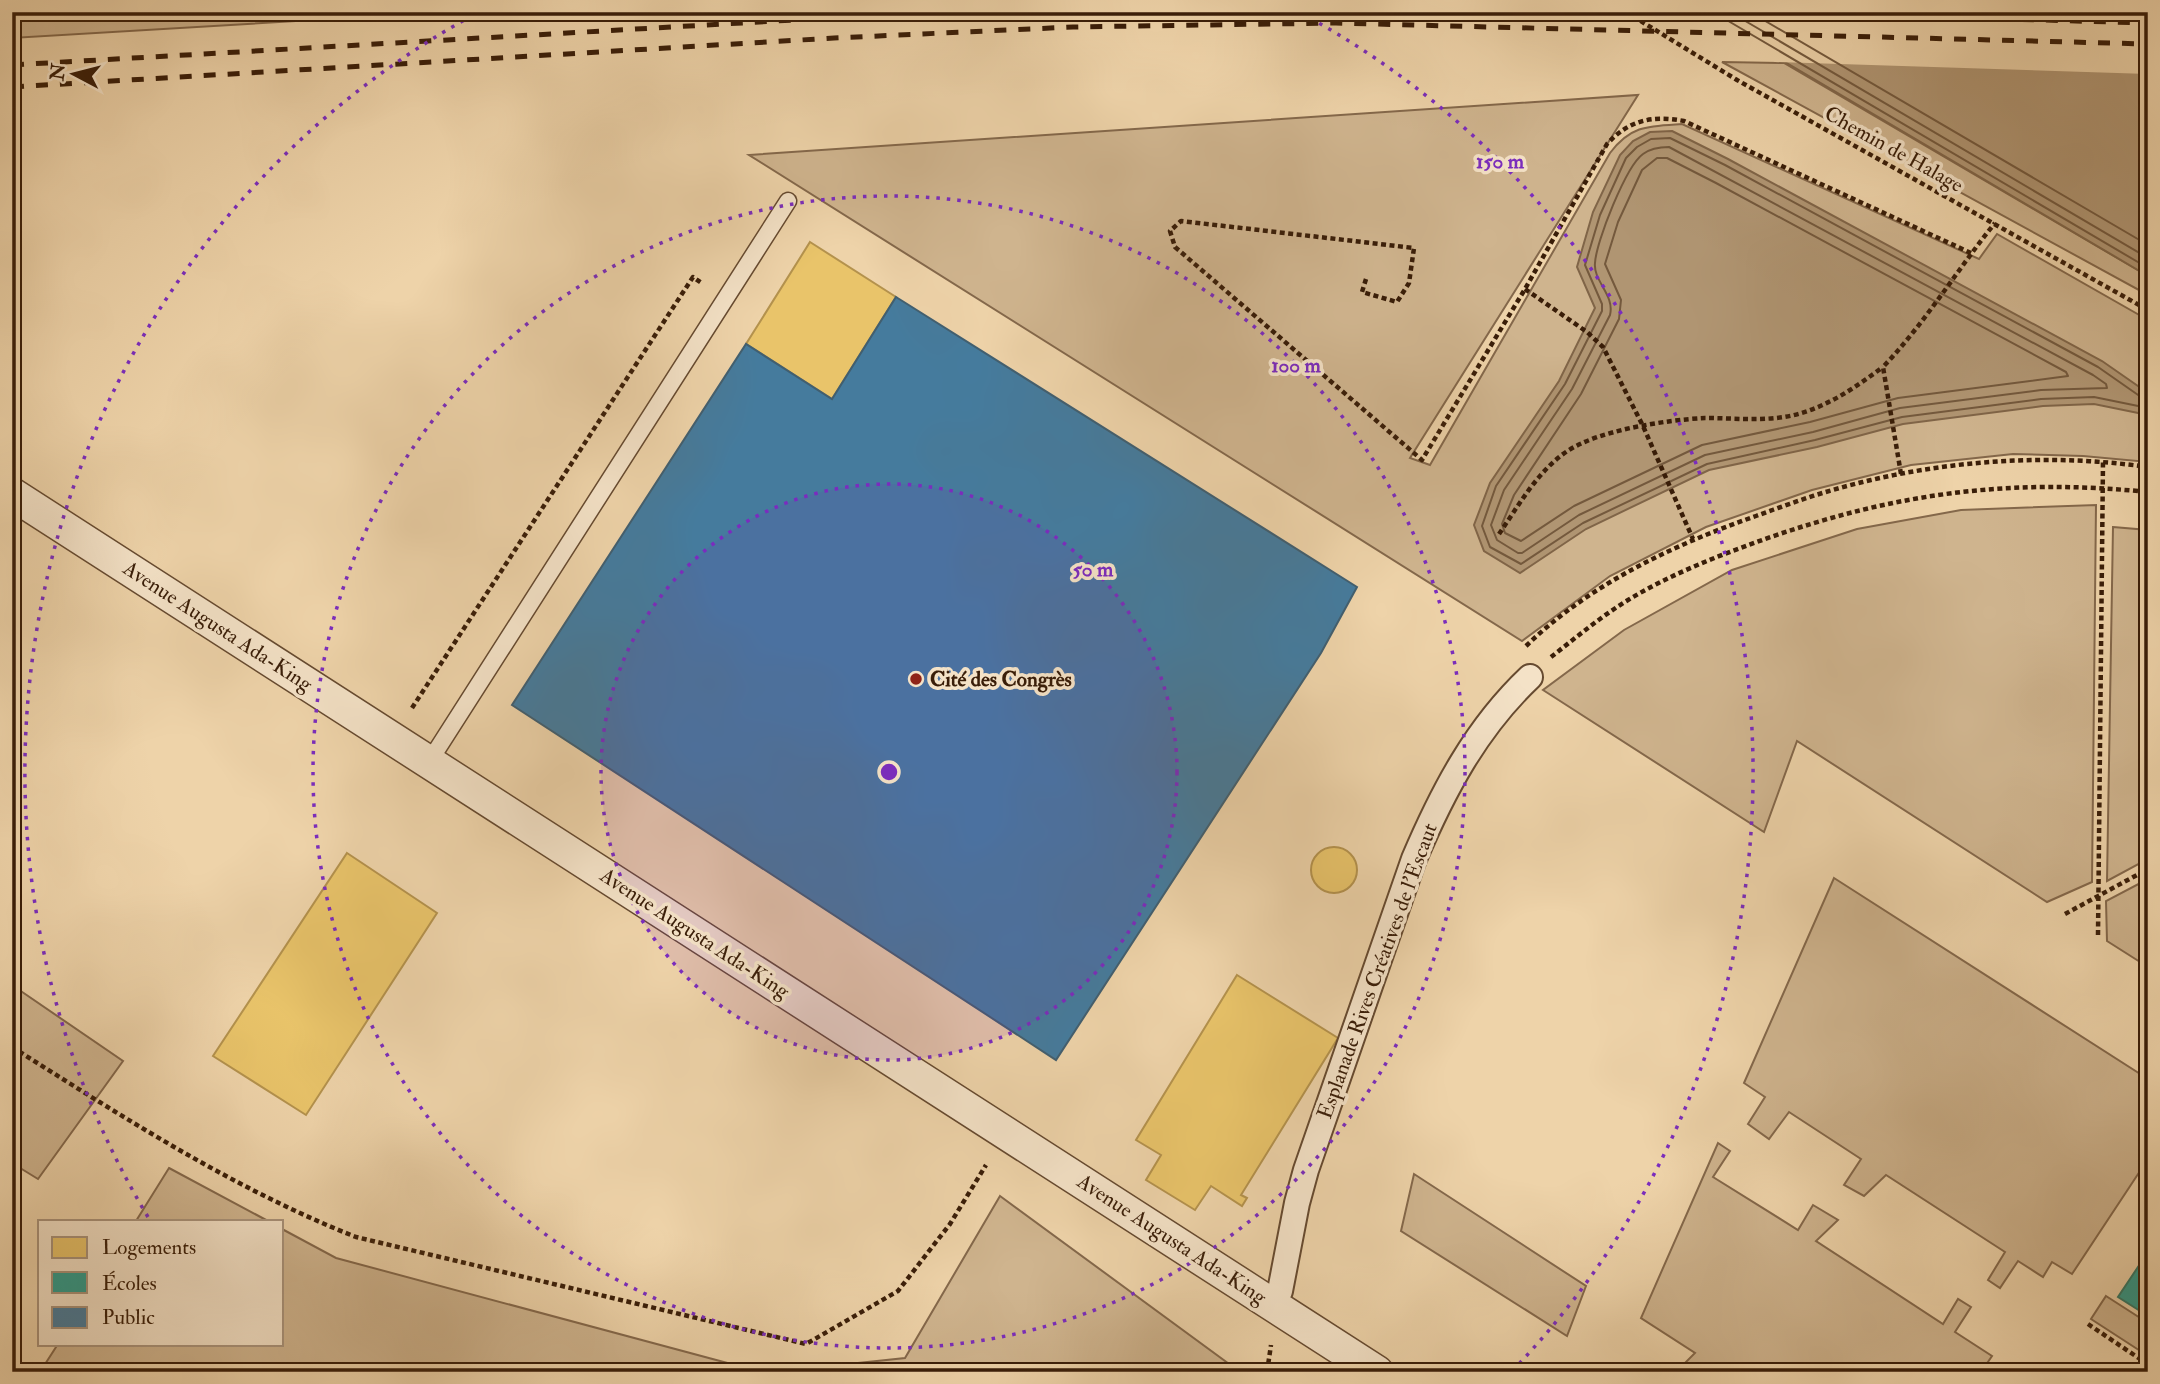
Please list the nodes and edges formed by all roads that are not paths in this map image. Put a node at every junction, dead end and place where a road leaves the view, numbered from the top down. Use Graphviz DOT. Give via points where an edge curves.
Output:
graph roads {
  1 [pos="788,201"];
  2 [pos="12,494"];
  3 [pos="1530,677"];
  4 [pos="429,762"];
  5 [pos="1280,1291"];
  6 [pos="1377,1372"];
  1 -- 4 [label="lane"];
  2 -- 4 [label="street, Avenue Augusta Ada-King"];
  3 -- 5 [label="street, Esplanade Rives Créatives de l'Escaut" via="1502,705 1458,766 1414,859 1306,1170"];
  4 -- 6 [label="street, Avenue Augusta Ada-King"];
}
